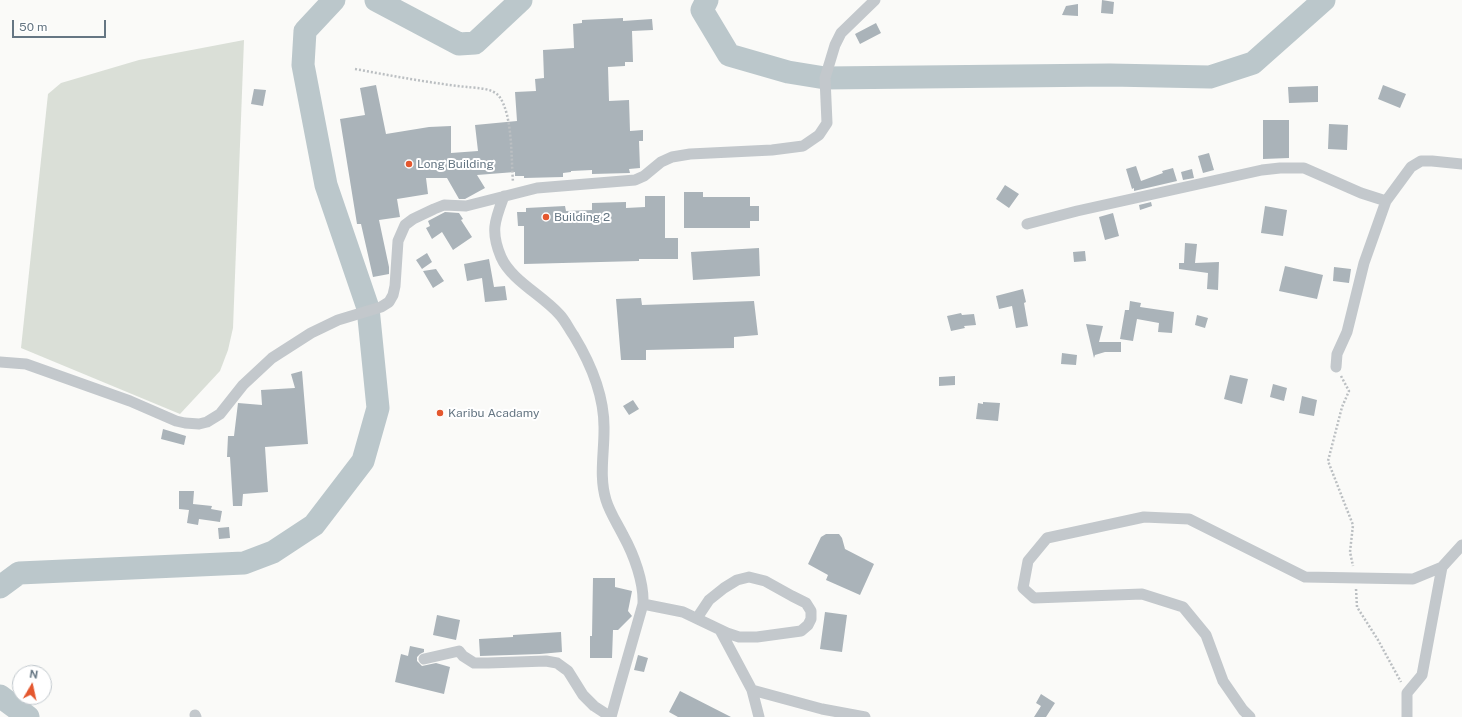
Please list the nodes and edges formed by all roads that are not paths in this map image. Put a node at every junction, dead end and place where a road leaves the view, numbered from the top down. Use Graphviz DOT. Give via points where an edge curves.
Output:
graph roads {
  1 [pos="875,0"];
  2 [pos="1462,164"];
  3 [pos="509,194"];
  4 [pos="1386,201"];
  5 [pos="1027,224"];
  6 [pos="0,362"];
  7 [pos="1336,367"];
  8 [pos="1462,545"];
  9 [pos="1442,567"];
  10 [pos="643,604"];
  11 [pos="697,618"];
  12 [pos="720,630"];
  13 [pos="424,659"];
  14 [pos="752,690"];
  15 [pos="611,717"];
  16 [pos="758,717"];
  17 [pos="865,717"];
  18 [pos="1250,717"];
  19 [pos="1407,717"];
  1 -- 3 [label="street" via="841,34 835,45 825,78 827,123 819,135 803,146 672,157 635,180 537,188"];
  2 -- 4 [label="street" via="1421,161 1411,167"];
  3 -- 6 [label="street" via="466,206 444,205 413,219 398,241 393,295 389,302 381,307 338,320 311,333 272,358 243,385 220,414 207,422 198,424 176,421 130,401 26,364"];
  3 -- 10 [label="street" via="496,215 496,242 509,270 559,314 588,362 602,404 602,467 606,499 636,565 644,594"];
  4 -- 5 [label="street" via="1304,168 1280,168"];
  4 -- 7 [label="street" via="1364,263 1347,332 1337,354"];
  8 -- 9 [label="street"];
  9 -- 18 [label="street" via="1413,578 1305,576 1189,518 1144,517 1047,538 1028,561 1023,588 1034,598 1142,594 1183,607 1206,635 1223,681"];
  9 -- 19 [label="street" via="1422,675 1407,693"];
  10 -- 11 [label="street" via="683,612"];
  10 -- 15 [label="street"];
  11 -- 12 [label="street"];
  11 -- 12 [label="street" via="709,600 724,588 737,580 749,577 765,581 806,604 811,611 808,625 801,631 757,637 727,634"];
  12 -- 14 [label="street"];
  13 -- 15 [label="street" via="459,651 474,663 557,663 568,671 594,706"];
  14 -- 16 [label="street"];
  14 -- 17 [label="street" via="822,709"];
}
